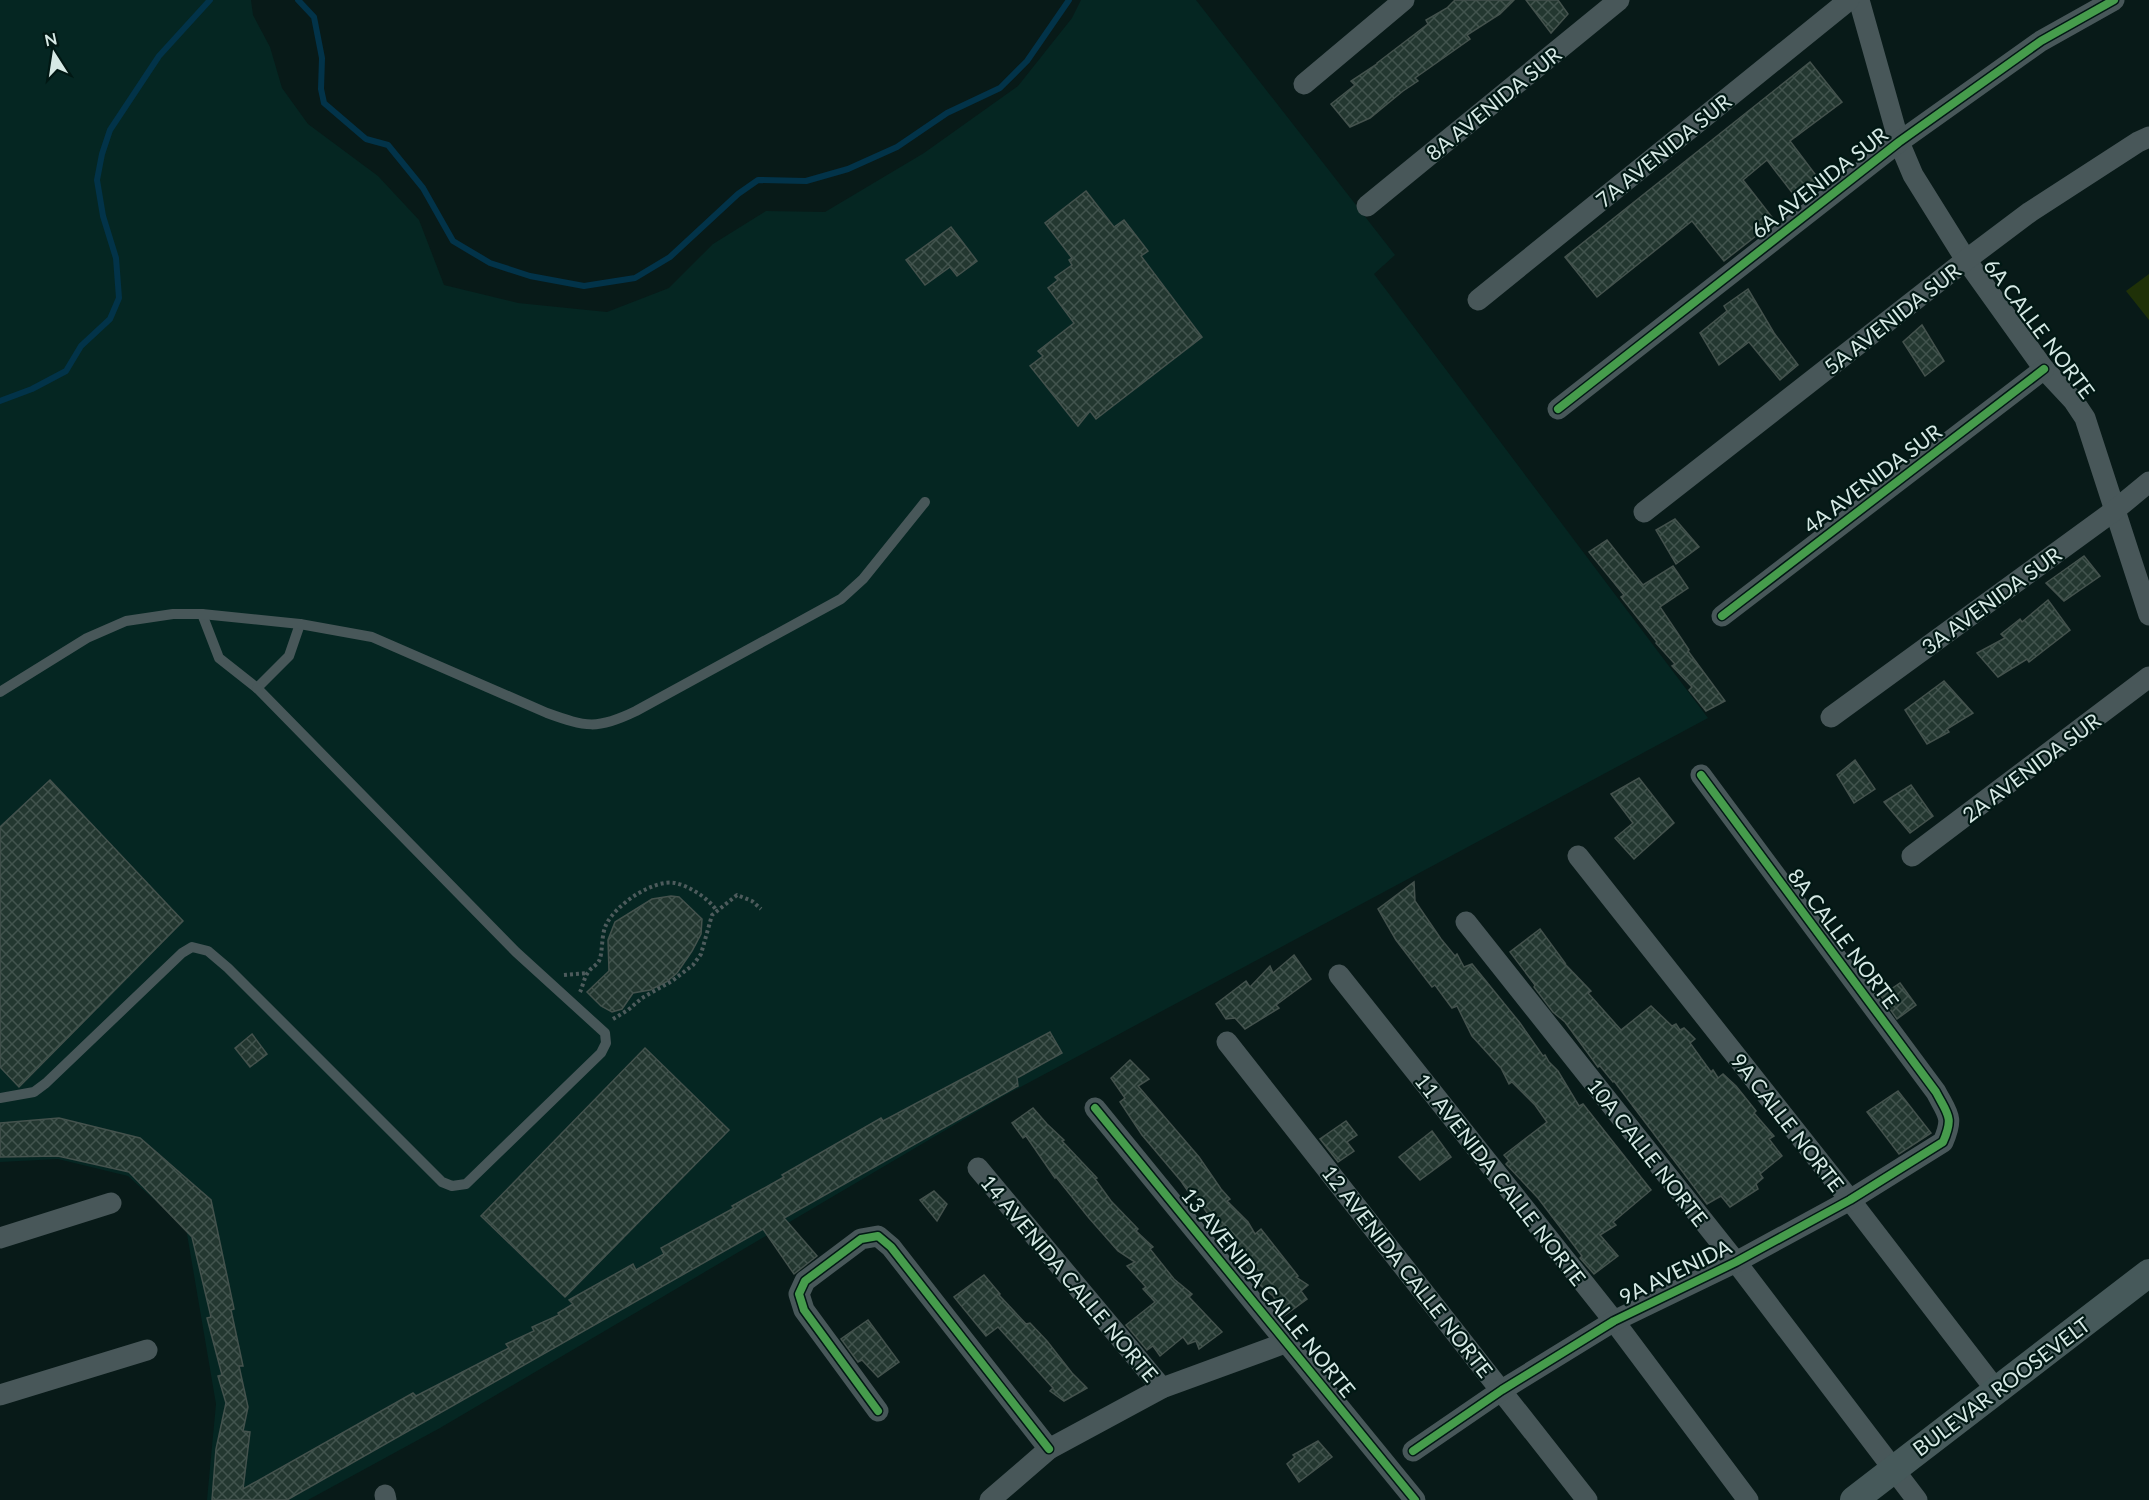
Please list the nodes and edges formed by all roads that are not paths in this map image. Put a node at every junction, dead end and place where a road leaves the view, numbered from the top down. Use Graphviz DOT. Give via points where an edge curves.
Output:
graph roads {
  1 [pos="1404,0"];
  2 [pos="1619,0"];
  3 [pos="1849,0"];
  4 [pos="1858,0"];
  5 [pos="2114,0"];
  6 [pos="1304,84"];
  7 [pos="2149,137"];
  8 [pos="1899,142"];
  9 [pos="1367,206"];
  10 [pos="1966,260"];
  11 [pos="1478,300"];
  12 [pos="2044,369"];
  13 [pos="1558,409"];
  14 [pos="2149,482"];
  15 [pos="925,502"];
  16 [pos="2115,510"];
  17 [pos="1644,512"];
  18 [pos="202,614"];
  19 [pos="2149,615"];
  20 [pos="1722,616"];
  21 [pos="300,624"];
  22 [pos="2149,677"];
  23 [pos="257,688"];
  24 [pos="0,692"];
  25 [pos="1831,717"];
  26 [pos="1701,775"];
  27 [pos="1578,856"];
  28 [pos="1912,856"];
  29 [pos="1466,922"];
  30 [pos="1339,975"];
  31 [pos="1227,1042"];
  32 [pos="0,1098"];
  33 [pos="1095,1108"];
  34 [pos="1950,1126"];
  35 [pos="978,1168"];
  36 [pos="1850,1200"];
  37 [pos="111,1203"];
  38 [pos="0,1238"];
  39 [pos="1736,1262"];
  40 [pos="2149,1274"];
  41 [pos="1614,1321"];
  42 [pos="1286,1343"];
  43 [pos="147,1350"];
  44 [pos="1162,1388"];
  45 [pos="1502,1390"];
  46 [pos="1996,1390"];
  47 [pos="0,1395"];
  48 [pos="878,1411"];
  49 [pos="1049,1449"];
  50 [pos="1413,1451"];
  51 [pos="1894,1469"];
  52 [pos="990,1500"];
  53 [pos="1415,1500"];
  54 [pos="1587,1500"];
  55 [pos="1748,1500"];
  56 [pos="1854,1500"];
  57 [pos="1917,1500"];
  1 -- 6 [label="street"];
  2 -- 9 [label="street, 8A AVENIDA SUR"];
  3 -- 11 [label="street, 7A AVENIDA SUR"];
  4 -- 8 [label="street, 6A CALLE NORTE"];
  5 -- 8 [label="street, 6A AVENIDA SUR" via="2041,41"];
  7 -- 10 [label="street, 5A AVENIDA SUR" via="2030,212"];
  8 -- 10 [label="street, 6A CALLE NORTE" via="1913,175"];
  8 -- 13 [label="street, 6A AVENIDA SUR"];
  10 -- 12 [label="street, 6A CALLE NORTE"];
  10 -- 17 [label="street, 5A AVENIDA SUR"];
  12 -- 16 [label="street, 6A CALLE NORTE" via="2085,418"];
  12 -- 20 [label="street, 4A AVENIDA SUR"];
  14 -- 16 [label="street, 3A AVENIDA SUR"];
  15 -- 21 [label="lane" via="863,579 841,599 636,711 595,726 547,713 372,637"];
  16 -- 19 [label="street, 6A CALLE NORTE"];
  16 -- 25 [label="street, 3A AVENIDA SUR"];
  18 -- 21 [label="lane"];
  18 -- 23 [label="lane" via="219,658"];
  18 -- 24 [label="lane" via="126,621 87,638"];
  21 -- 23 [label="lane" via="289,656"];
  22 -- 28 [label="street, 2A AVENIDA SUR"];
  23 -- 32 [label="lane" via="516,952 605,1033 601,1053 466,1184 452,1185 442,1182 228,968 208,951 192,947 46,1083 34,1092"];
  26 -- 34 [label="street, 8A CALLE NORTE" via="1936,1092"];
  27 -- 36 [label="street, 9A CALLE NORTE"];
  29 -- 39 [label="street, 10A CALLE NORTE"];
  30 -- 41 [label="street, 11 AVENIDA CALLE NORTE"];
  31 -- 45 [label="street, 12 AVENIDA CALLE NORTE"];
  33 -- 42 [label="street, 13 AVENIDA CALLE NORTE"];
  34 -- 36 [label="street, 9A AVENIDA" via="1943,1142"];
  35 -- 44 [label="street, 14 AVENIDA CALLE NORTE"];
  36 -- 39 [label="street, 9A AVENIDA"];
  36 -- 46 [label="street, 9A CALLE NORTE"];
  37 -- 38 [label="street"];
  39 -- 41 [label="street, 9A AVENIDA"];
  39 -- 51 [label="street, 10A CALLE NORTE"];
  40 -- 46 [label="main road, BULEVAR ROOSEVELT"];
  41 -- 45 [label="street, 9A AVENIDA"];
  41 -- 55 [label="street, 11 AVENIDA CALLE NORTE"];
  42 -- 44 [label="street"];
  42 -- 53 [label="street, 13 AVENIDA CALLE NORTE"];
  43 -- 47 [label="street"];
  44 -- 49 [label="street"];
  45 -- 50 [label="street, 9A AVENIDA"];
  45 -- 54 [label="street, 12 AVENIDA CALLE NORTE"];
  46 -- 51 [label="main road, BULEVAR ROOSEVELT"];
  48 -- 49 [label="street" via="804,1310 799,1294 805,1281 861,1239 878,1236 891,1247"];
  49 -- 52 [label="street"];
  51 -- 56 [label="main road, BULEVAR ROOSEVELT"];
  51 -- 57 [label="street, 10A CALLE NORTE"];
}
